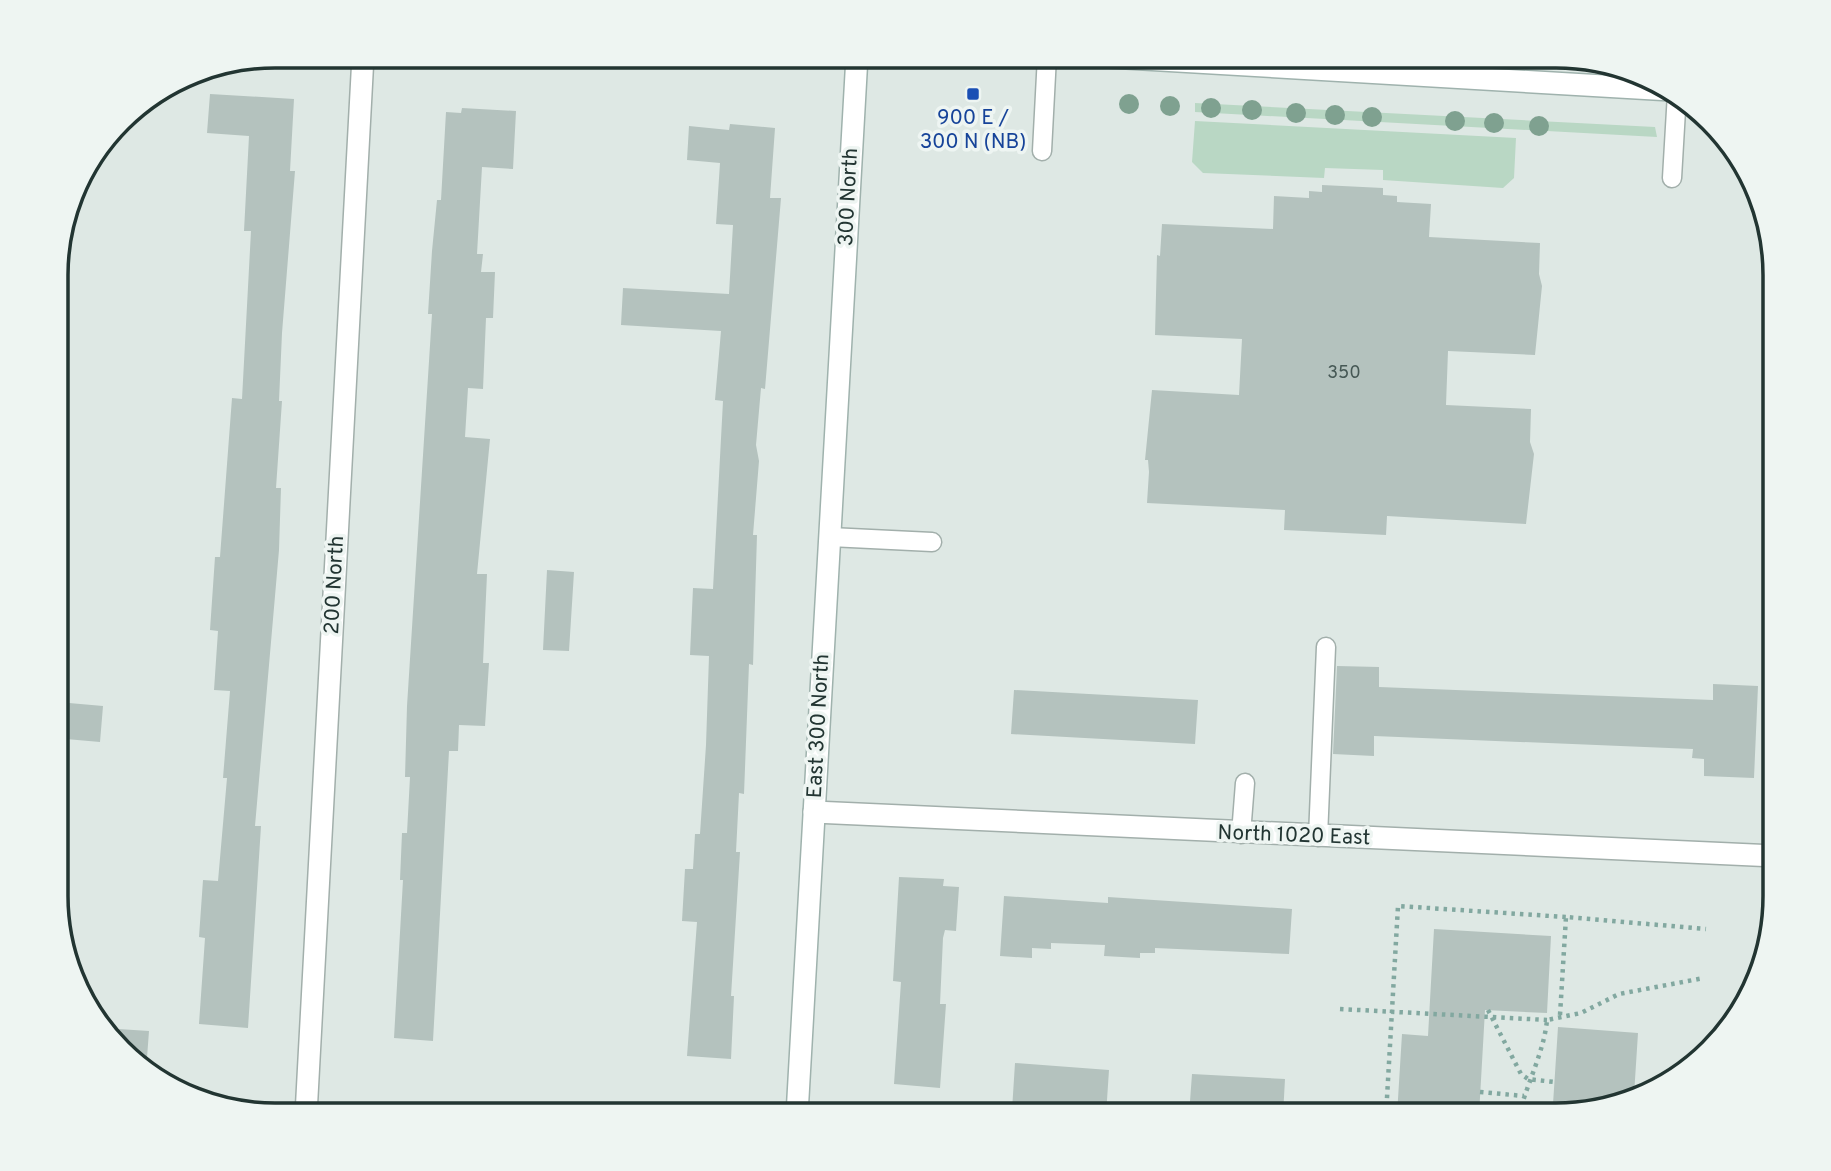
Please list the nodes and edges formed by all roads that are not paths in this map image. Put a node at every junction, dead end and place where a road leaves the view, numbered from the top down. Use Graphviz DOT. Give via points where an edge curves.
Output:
graph roads {
  1 [pos="362,68"];
  2 [pos="856,68"];
  3 [pos="1047,68"];
  4 [pos="1435,68"];
  5 [pos="1614,77"];
  6 [pos="1676,107"];
  7 [pos="1042,151"];
  8 [pos="1672,178"];
  9 [pos="841,338"];
  10 [pos="831,537"];
  11 [pos="932,542"];
  12 [pos="1326,647"];
  13 [pos="1245,783"];
  14 [pos="814,813"];
  15 [pos="1241,834"];
  16 [pos="1318,837"];
  17 [pos="1762,856"];
  18 [pos="307,1103"];
  19 [pos="798,1103"];
  1 -- 18 [label="street, 200 North"];
  2 -- 9 [label="street, 300 North"];
  3 -- 7 [label="lane"];
  4 -- 5 [label="street"];
  6 -- 8 [label="lane"];
  9 -- 10 [label="street, East 300 North"];
  10 -- 11 [label="lane"];
  10 -- 14 [label="street, East 300 North"];
  12 -- 16 [label="lane"];
  13 -- 15 [label="lane"];
  14 -- 15 [label="street, North 1020 East"];
  14 -- 19 [label="street, East 300 North"];
  15 -- 16 [label="street, North 1020 East"];
  16 -- 17 [label="street, North 1020 East"];
}
